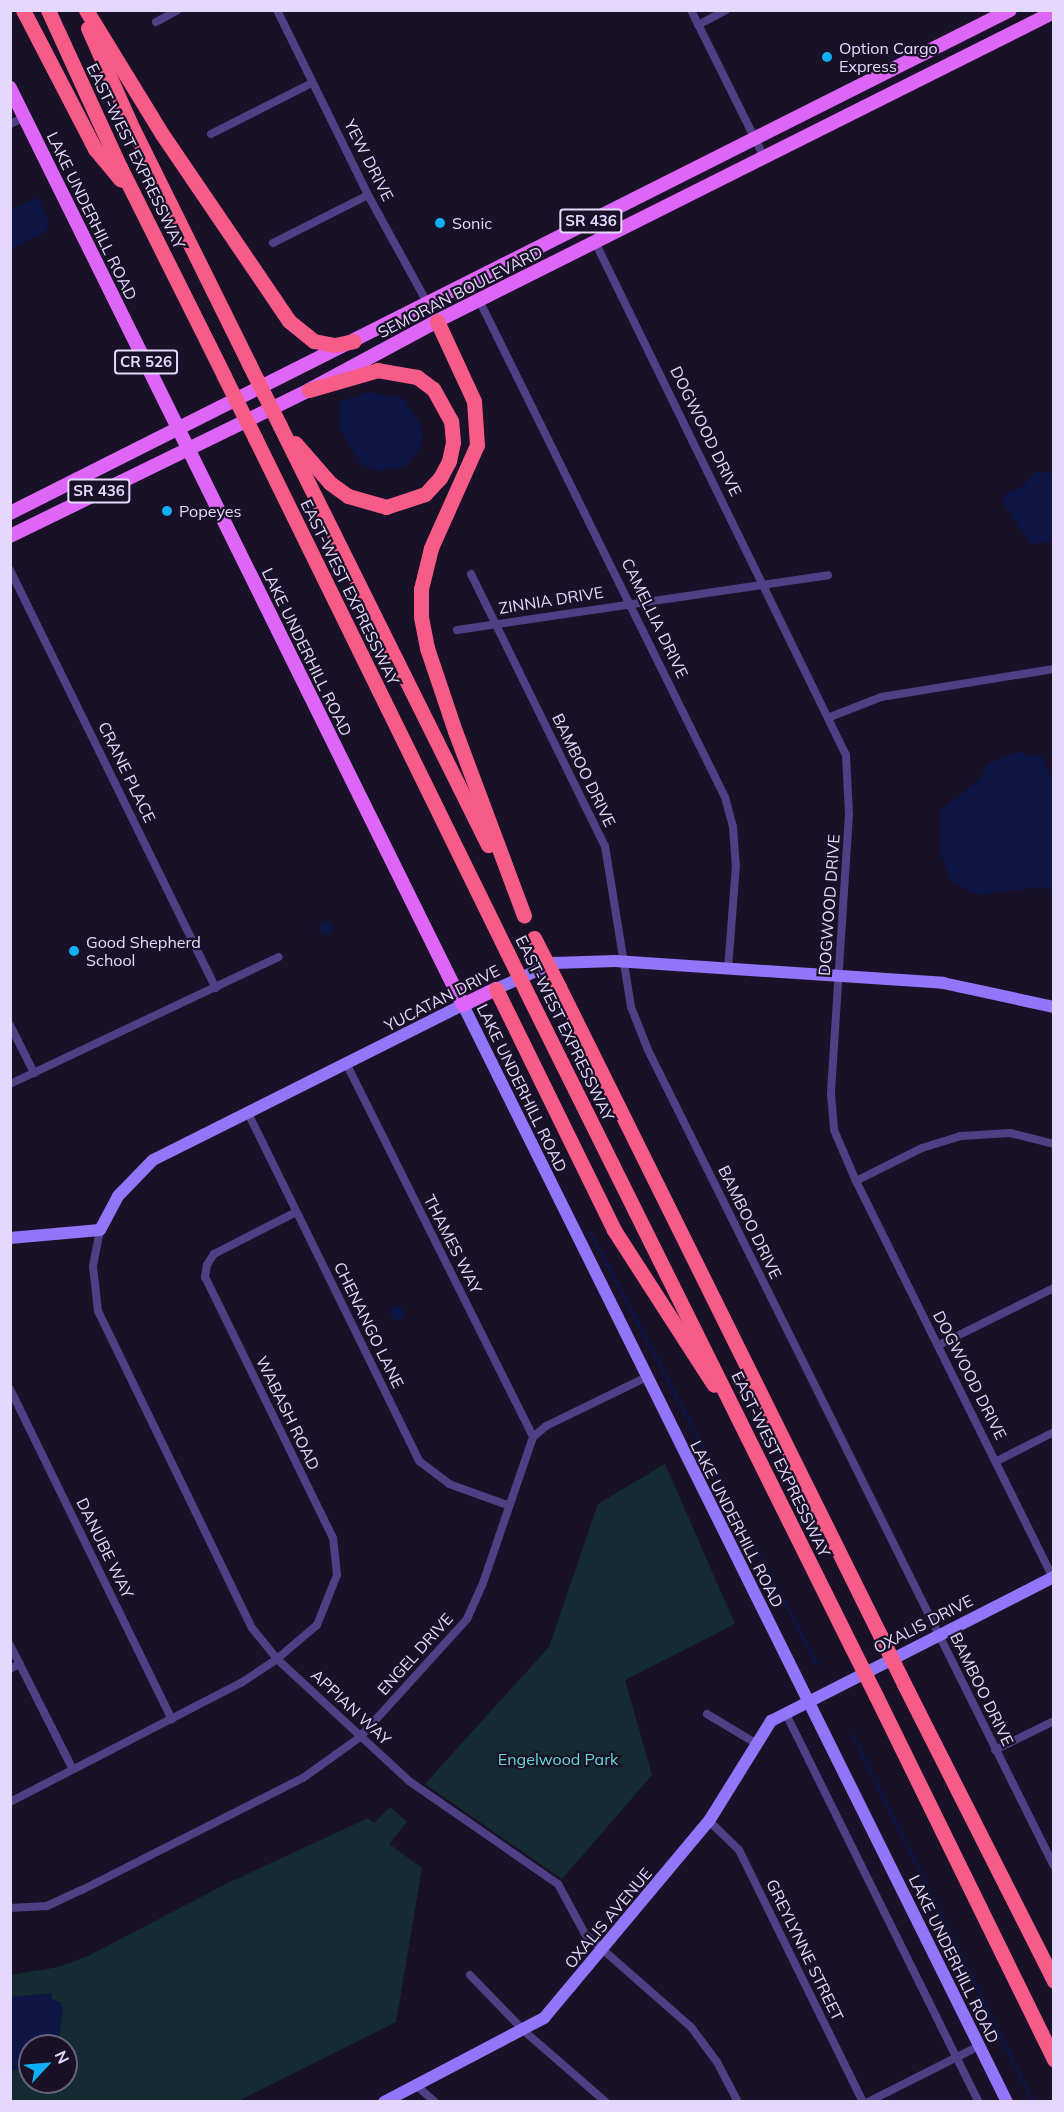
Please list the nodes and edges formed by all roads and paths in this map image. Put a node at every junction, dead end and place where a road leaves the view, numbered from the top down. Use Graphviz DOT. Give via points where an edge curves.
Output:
graph roads {
  1 [pos="23,10"];
  2 [pos="48,10"];
  3 [pos="81,10"];
  4 [pos="86,10"];
  5 [pos="178,10"];
  6 [pos="277,10"];
  7 [pos="691,10"];
  8 [pos="726,10"];
  9 [pos="1010,10"];
  10 [pos="1053,12"];
  11 [pos="156,22"];
  12 [pos="698,25"];
  13 [pos="312,83"];
  14 [pos="10,88"];
  15 [pos="18,112"];
  16 [pos="10,124"];
  17 [pos="211,134"];
  18 [pos="755,139"];
  19 [pos="764,157"];
  20 [pos="133,193"];
  21 [pos="368,195"];
  22 [pos="595,242"];
  23 [pos="273,243"];
  24 [pos="479,300"];
  25 [pos="428,304"];
  26 [pos="437,321"];
  27 [pos="354,341"];
  28 [pos="309,390"];
  29 [pos="280,426"];
  30 [pos="178,427"];
  31 [pos="189,448"];
  32 [pos="10,513"];
  33 [pos="10,536"];
  34 [pos="10,570"];
  35 [pos="471,574"];
  36 [pos="828,575"];
  37 [pos="765,584"];
  38 [pos="631,603"];
  39 [pos="495,624"];
  40 [pos="457,630"];
  41 [pos="1053,669"];
  42 [pos="830,717"];
  43 [pos="524,916"];
  44 [pos="279,957"];
  45 [pos="622,962"];
  46 [pos="728,968"];
  47 [pos="840,975"];
  48 [pos="216,988"];
  49 [pos="496,989"];
  50 [pos="463,1005"];
  51 [pos="1053,1007"];
  52 [pos="10,1025"];
  53 [pos="347,1065"];
  54 [pos="34,1073"];
  55 [pos="10,1084"];
  56 [pos="248,1113"];
  57 [pos="1053,1144"];
  58 [pos="856,1181"];
  59 [pos="296,1212"];
  60 [pos="100,1230"];
  61 [pos="10,1238"];
  62 [pos="1053,1288"];
  63 [pos="939,1345"];
  64 [pos="645,1378"];
  65 [pos="10,1389"];
  66 [pos="735,1411"];
  67 [pos="1053,1432"];
  68 [pos="532,1437"];
  69 [pos="996,1461"];
  70 [pos="507,1504"];
  71 [pos="1053,1577"];
  72 [pos="938,1635"];
  73 [pos="10,1645"];
  74 [pos="277,1659"];
  75 [pos="20,1664"];
  76 [pos="10,1669"];
  77 [pos="808,1700"];
  78 [pos="785,1712"];
  79 [pos="707,1714"];
  80 [pos="172,1719"];
  81 [pos="1053,1722"];
  82 [pos="360,1737"];
  83 [pos="757,1744"];
  84 [pos="995,1750"];
  85 [pos="72,1768"];
  86 [pos="10,1802"];
  87 [pos="709,1821"];
  88 [pos="1053,1866"];
  89 [pos="10,1908"];
  90 [pos="602,1950"];
  91 [pos="470,1975"];
  92 [pos="1053,1981"];
  93 [pos="524,2031"];
  94 [pos="979,2046"];
  95 [pos="957,2058"];
  96 [pos="1053,2060"];
  97 [pos="416,2085"];
  98 [pos="384,2102"];
  99 [pos="435,2102"];
  100 [pos="606,2102"];
  101 [pos="738,2102"];
  102 [pos="863,2102"];
  103 [pos="868,2102"];
  104 [pos="979,2102"];
  105 [pos="1007,2102"];
  1 -- 20 [label="highway" via="94,149"];
  2 -- 20 [label="highway, EAST-WEST EXPRESSWAY"];
  3 -- 29 [label="highway, EAST-WEST EXPRESSWAY, bridge" via="130,123"];
  4 -- 27 [label="highway" via="162,134 289,321 314,341 335,345"];
  5 -- 11 [label="street"];
  6 -- 13 [label="street, YEW DRIVE"];
  7 -- 12 [label="street"];
  8 -- 12 [label="street"];
  9 -- 18 [label="main road, SEMORAN BOULEVARD / SR 436"];
  10 -- 19 [label="main road, SEMORAN BOULEVARD / SR 436"];
  12 -- 18 [label="street"];
  13 -- 17 [label="street"];
  13 -- 21 [label="street, YEW DRIVE"];
  14 -- 15 [label="main road, LAKE UNDERHILL ROAD / CR 526"];
  15 -- 16 [label="street"];
  15 -- 30 [label="main road, LAKE UNDERHILL ROAD / CR 526"];
  18 -- 19 [label="street"];
  18 -- 25 [label="main road, SEMORAN BOULEVARD / SR 436"];
  19 -- 22 [label="main road, SEMORAN BOULEVARD / SR 436"];
  20 -- 66 [label="highway, EAST-WEST EXPRESSWAY, bridge"];
  21 -- 23 [label="street"];
  21 -- 25 [label="street, YEW DRIVE"];
  22 -- 24 [label="main road, SEMORAN BOULEVARD / SR 436"];
  22 -- 37 [label="street, DOGWOOD DRIVE"];
  24 -- 26 [label="main road, SEMORAN BOULEVARD / SR 436"];
  24 -- 38 [label="street, CAMELLIA DRIVE"];
  25 -- 26 [label="main road, YEW DRIVE"];
  25 -- 27 [label="main road, SEMORAN BOULEVARD / SR 436"];
  26 -- 28 [label="main road, SEMORAN BOULEVARD / SR 436"];
  26 -- 43 [label="highway" via="474,401 477,445 431,548 421,589 421,617 448,710"];
  27 -- 30 [label="main road, SEMORAN BOULEVARD / SR 436"];
  28 -- 29 [label="highway" via="378,370 417,377 433,389 451,421 453,442 440,478 425,494 405,504 366,504 330,483"];
  28 -- 31 [label="main road, SEMORAN BOULEVARD / SR 436"];
  29 -- 43 [label="highway, EAST-WEST EXPRESSWAY"];
  30 -- 31 [label="main road, LAKE UNDERHILL ROAD / CR 526"];
  30 -- 32 [label="main road, SEMORAN BOULEVARD / SR 436"];
  31 -- 33 [label="main road, SEMORAN BOULEVARD / SR 436"];
  31 -- 50 [label="main road, LAKE UNDERHILL ROAD"];
  34 -- 48 [label="street, CRANE PLACE"];
  35 -- 39 [label="street, BAMBOO DRIVE"];
  36 -- 37 [label="street, ZINNIA DRIVE"];
  37 -- 38 [label="street, ZINNIA DRIVE"];
  37 -- 42 [label="street, DOGWOOD DRIVE"];
  38 -- 39 [label="street, ZINNIA DRIVE"];
  38 -- 46 [label="street, CAMELLIA DRIVE" via="725,797 733,826 736,865"];
  39 -- 40 [label="street, ZINNIA DRIVE"];
  39 -- 45 [label="street, BAMBOO DRIVE" via="605,846"];
  41 -- 42 [label="street" via="881,697"];
  42 -- 47 [label="street, DOGWOOD DRIVE" via="846,755 849,814"];
  43 -- 92 [label="highway, EAST-WEST EXPRESSWAY, bridge"];
  44 -- 48 [label="street"];
  45 -- 46 [label="street, YUCATAN DRIVE"];
  45 -- 49 [label="street, YUCATAN DRIVE" via="554,963"];
  45 -- 72 [label="street, BAMBOO DRIVE" via="631,1007 648,1050"];
  46 -- 47 [label="street, YUCATAN DRIVE"];
  47 -- 51 [label="street, YUCATAN DRIVE" via="943,983"];
  47 -- 58 [label="street, DOGWOOD DRIVE" via="831,1094 834,1130"];
  48 -- 54 [label="street"];
  49 -- 50 [label="main road, YUCATAN DRIVE"];
  49 -- 66 [label="highway" via="614,1230 697,1363"];
  50 -- 53 [label="street, YUCATAN DRIVE"];
  50 -- 64 [label="street, LAKE UNDERHILL ROAD"];
  52 -- 54 [label="street"];
  53 -- 56 [label="street, YUCATAN DRIVE"];
  53 -- 68 [label="street, THAMES WAY"];
  54 -- 55 [label="street"];
  56 -- 59 [label="street, CHENANGO LANE"];
  56 -- 60 [label="street, YUCATAN DRIVE" via="144,1168 118,1196"];
  57 -- 58 [label="street" via="1010,1133 961,1136 922,1148"];
  58 -- 63 [label="street, DOGWOOD DRIVE"];
  59 -- 70 [label="street, CHENANGO LANE" via="420,1461 449,1484"];
  59 -- 74 [label="street, WABASH ROAD" via="214,1254 205,1277 333,1538 337,1575 317,1625"];
  60 -- 61 [label="street"];
  60 -- 74 [label="street, APPIAN WAY" via="93,1266 98,1311 107,1334 252,1628"];
  62 -- 63 [label="street"];
  63 -- 69 [label="street, DOGWOOD DRIVE"];
  64 -- 68 [label="street" via="546,1426"];
  64 -- 77 [label="street, LAKE UNDERHILL ROAD"];
  65 -- 80 [label="street, DANUBE WAY"];
  66 -- 96 [label="highway, EAST-WEST EXPRESSWAY, bridge"];
  67 -- 69 [label="street"];
  68 -- 70 [label="street, ENGEL DRIVE"];
  69 -- 71 [label="street, DOGWOOD DRIVE"];
  70 -- 82 [label="street, ENGEL DRIVE" via="482,1586 466,1619"];
  71 -- 72 [label="street, OXALIS DRIVE"];
  72 -- 77 [label="street, OXALIS DRIVE"];
  72 -- 84 [label="street, BAMBOO DRIVE"];
  73 -- 75 [label="street"];
  74 -- 80 [label="street, WABASH ROAD"];
  74 -- 82 [label="street, APPIAN WAY"];
  75 -- 76 [label="street"];
  75 -- 85 [label="street"];
  77 -- 78 [label="street, OXALIS AVENUE"];
  77 -- 94 [label="street, LAKE UNDERHILL ROAD"];
  78 -- 83 [label="street, OXALIS AVENUE" via="771,1721"];
  78 -- 95 [label="street"];
  79 -- 83 [label="street"];
  80 -- 85 [label="street, WABASH ROAD"];
  81 -- 84 [label="street"];
  82 -- 89 [label="street, ENGEL DRIVE" via="303,1778 82,1890 47,1905"];
  82 -- 90 [label="street, APPIAN WAY" via="409,1781 558,1884 585,1934"];
  83 -- 87 [label="street, OXALIS AVENUE"];
  84 -- 88 [label="street, BAMBOO DRIVE"];
  85 -- 86 [label="street, WABASH ROAD"];
  87 -- 90 [label="street, OXALIS AVENUE"];
  87 -- 102 [label="street, GREYLYNNE STREET" via="739,1850"];
  90 -- 93 [label="street, OXALIS AVENUE" via="544,2018"];
  90 -- 101 [label="street, APPIAN WAY" via="691,2027 717,2062"];
  91 -- 93 [label="street"];
  93 -- 97 [label="street, OXALIS AVENUE"];
  93 -- 100 [label="street"];
  94 -- 95 [label="street"];
  94 -- 105 [label="street, LAKE UNDERHILL ROAD"];
  95 -- 103 [label="street"];
  95 -- 104 [label="street"];
  97 -- 98 [label="street, OXALIS AVENUE"];
  97 -- 99 [label="street"];
}
